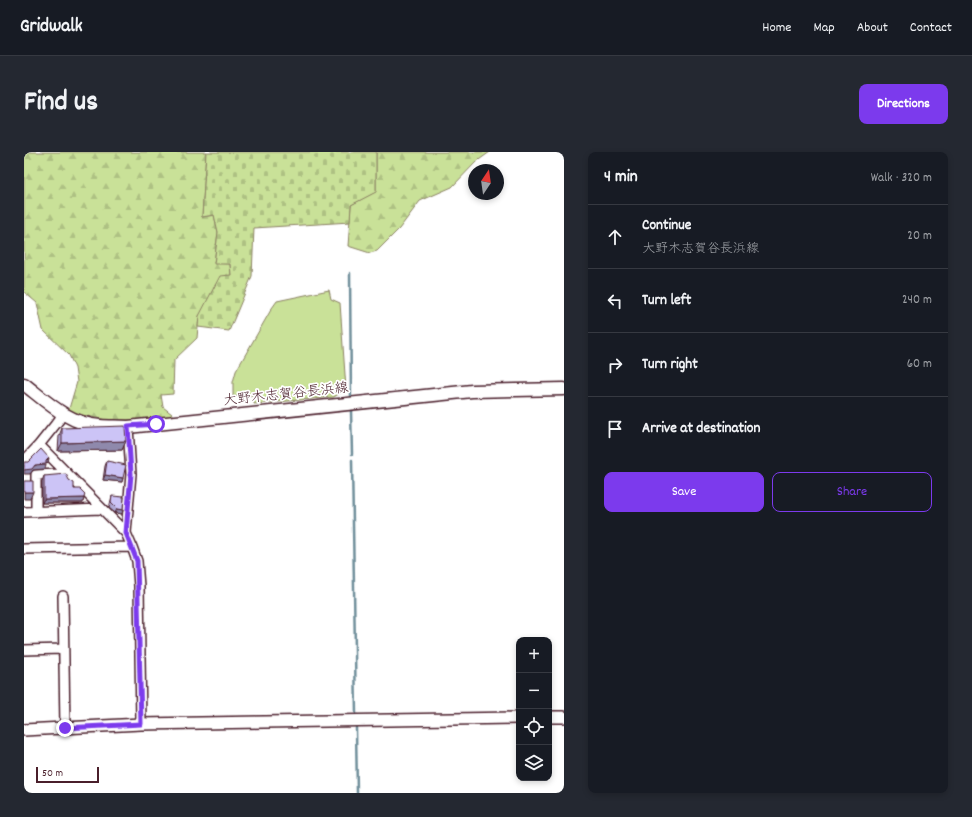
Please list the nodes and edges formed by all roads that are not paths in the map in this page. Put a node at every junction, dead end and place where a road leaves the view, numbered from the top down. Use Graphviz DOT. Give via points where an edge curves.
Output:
graph roads {
  1 [pos="24,384"];
  2 [pos="564,389"];
  3 [pos="62,414"];
  4 [pos="128,426"];
  5 [pos="40,445"];
  6 [pos="24,461"];
  7 [pos="66,472"];
  8 [pos="101,509"];
  9 [pos="24,512"];
  10 [pos="36,512"];
  11 [pos="126,533"];
  12 [pos="132,547"];
  13 [pos="24,549"];
  14 [pos="63,596"];
  15 [pos="63,649"];
  16 [pos="24,650"];
  17 [pos="552,717"];
  18 [pos="564,717"];
  19 [pos="516,718"];
  20 [pos="141,724"];
  21 [pos="65,728"];
  22 [pos="24,730"];
  1 -- 3 [label="main road, 大野木志賀谷長浜線"];
  2 -- 4 [label="main road, 大野木志賀谷長浜線" via="472,391"];
  3 -- 4 [label="main road, 大野木志賀谷長浜線" via="98,426"];
  3 -- 5 [label="street"];
  4 -- 11 [label="street" via="131,474"];
  5 -- 6 [label="street"];
  5 -- 7 [label="street"];
  7 -- 8 [label="street"];
  7 -- 10 [label="street" via="36,475"];
  8 -- 10 [label="street"];
  8 -- 11 [label="street"];
  9 -- 10 [label="street"];
  11 -- 12 [label="street"];
  12 -- 13 [label="street"];
  12 -- 20 [label="street" via="137,561 139,586"];
  14 -- 15 [label="street"];
  15 -- 16 [label="street"];
  15 -- 21 [label="street"];
  17 -- 18 [label="street"];
  19 -- 20 [label="street"];
  20 -- 21 [label="street"];
  21 -- 22 [label="street"];
}
